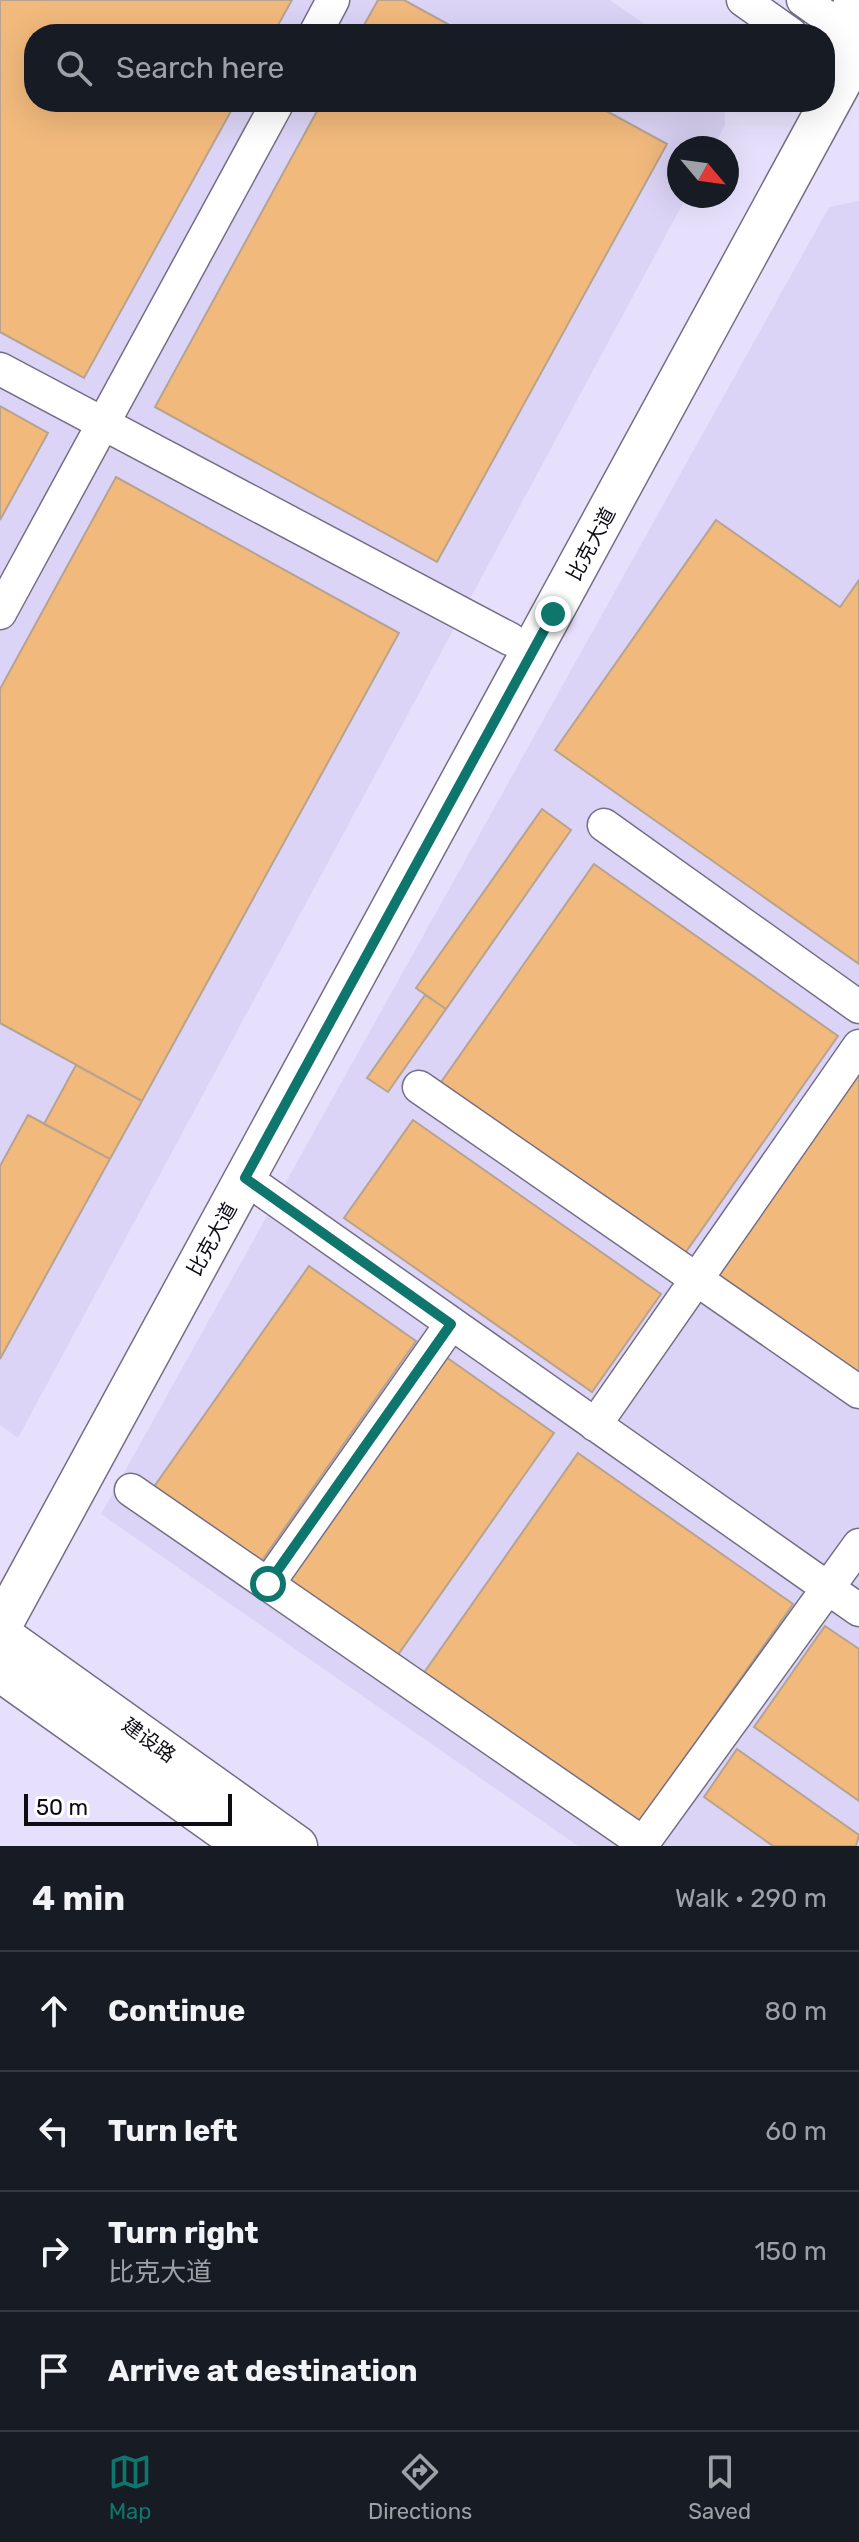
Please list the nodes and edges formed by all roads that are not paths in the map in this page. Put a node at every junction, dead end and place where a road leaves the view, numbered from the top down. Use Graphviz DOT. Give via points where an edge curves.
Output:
graph roads {
  1 [pos="333,0"];
  2 [pos="743,0"];
  3 [pos="803,0"];
  4 [pos="320,24"];
  5 [pos="777,24"];
  6 [pos="823,24"];
  7 [pos="273,112"];
  8 [pos="797,112"];
  9 [pos="811,112"];
  10 [pos="0,369"];
  11 [pos="103,424"];
  12 [pos="0,613"];
  13 [pos="510,639"];
  14 [pos="604,825"];
  15 [pos="859,1007"];
  16 [pos="859,1046"];
  17 [pos="419,1087"];
  18 [pos="245,1178"];
  19 [pos="696,1279"];
  20 [pos="451,1324"];
  21 [pos="859,1392"];
  22 [pos="595,1425"];
  23 [pos="131,1490"];
  24 [pos="859,1545"];
  25 [pos="0,1576"];
  26 [pos="268,1584"];
  27 [pos="827,1588"];
  28 [pos="859,1610"];
  29 [pos="0,1631"];
  30 [pos="0,1671"];
  31 [pos="642,1845"];
  32 [pos="246,1846"];
  33 [pos="297,1846"];
  1 -- 4 [label="street"];
  2 -- 5 [label="street"];
  3 -- 6 [label="street"];
  7 -- 11 [label="street"];
  8 -- 13 [label="main road, 比克大道"];
  9 -- 18 [label="main road, 比克大道"];
  10 -- 11 [label="street"];
  11 -- 12 [label="street"];
  11 -- 13 [label="street"];
  13 -- 25 [label="main road, 比克大道"];
  14 -- 15 [label="street"];
  16 -- 19 [label="street"];
  17 -- 19 [label="street"];
  18 -- 20 [label="street"];
  18 -- 29 [label="main road, 比克大道"];
  19 -- 21 [label="street"];
  19 -- 22 [label="street"];
  20 -- 22 [label="street"];
  20 -- 26 [label="street"];
  22 -- 27 [label="street"];
  23 -- 26 [label="street"];
  24 -- 27 [label="street"];
  26 -- 31 [label="street"];
  27 -- 28 [label="street"];
  27 -- 31 [label="street"];
  29 -- 33 [label="main road, 建设路"];
  30 -- 32 [label="main road, 建设路"];
}
